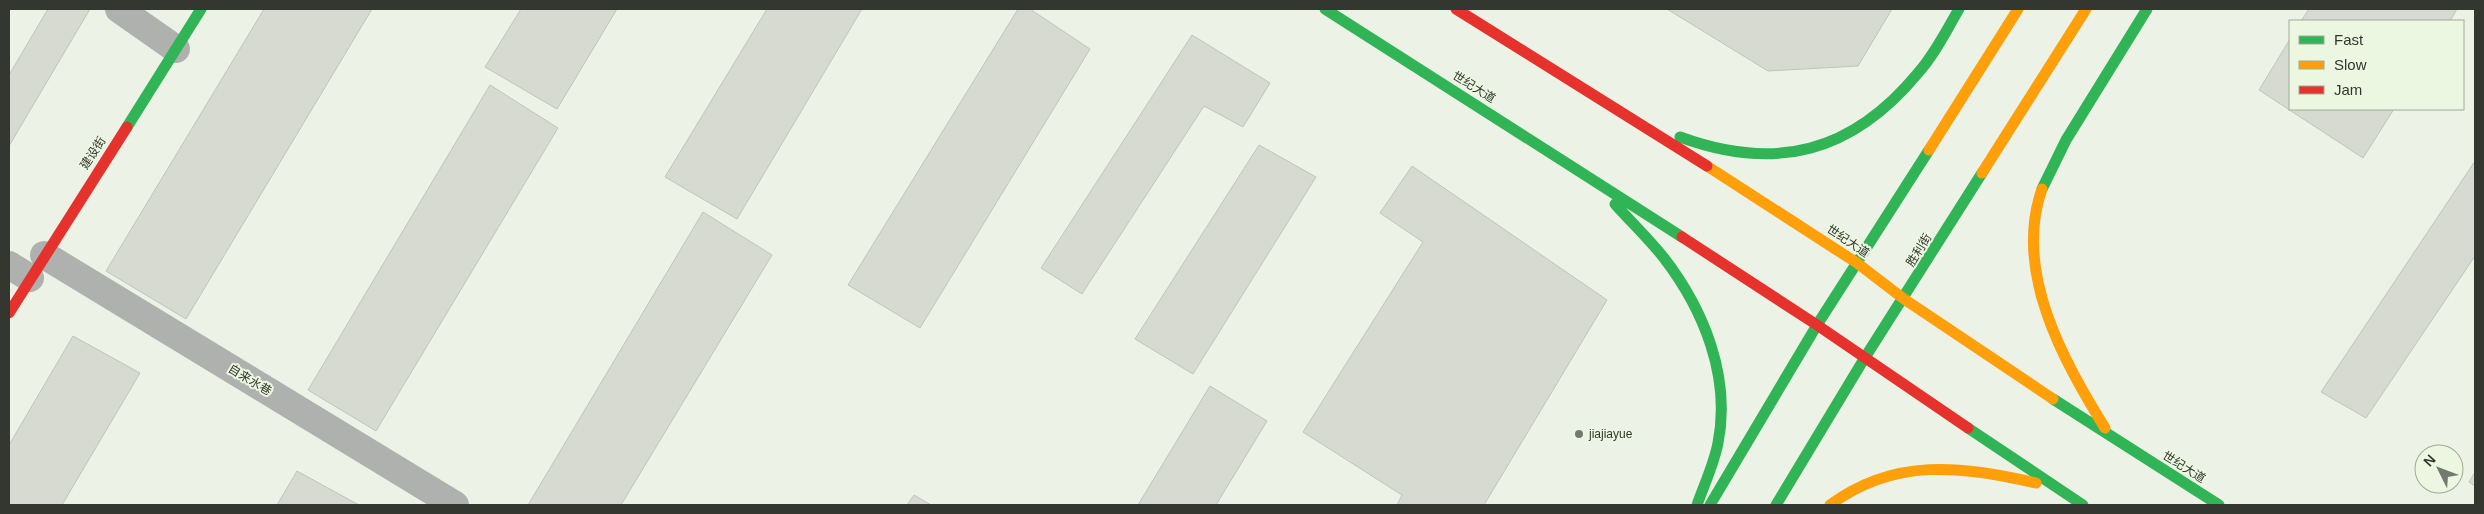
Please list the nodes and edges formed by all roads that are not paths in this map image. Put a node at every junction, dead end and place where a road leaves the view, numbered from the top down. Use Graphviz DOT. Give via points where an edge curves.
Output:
graph roads {
  1 [pos="120,9"];
  2 [pos="202,9"];
  3 [pos="1325,9"];
  4 [pos="1456,9"];
  5 [pos="1959,9"];
  6 [pos="2018,9"];
  7 [pos="2086,9"];
  8 [pos="2147,9"];
  9 [pos="176,49"];
  10 [pos="1639,122"];
  11 [pos="1591,177"];
  12 [pos="44,254"];
  13 [pos="1857,263"];
  14 [pos="20,271"];
  15 [pos="1904,299"];
  16 [pos="9,313"];
  17 [pos="1817,325"];
  18 [pos="1864,360"];
  19 [pos="2111,438"];
  20 [pos="2054,487"];
  21 [pos="455,505"];
  22 [pos="1697,505"];
  23 [pos="1710,505"];
  24 [pos="1776,505"];
  25 [pos="1830,505"];
  26 [pos="2083,505"];
  27 [pos="2219,505"];
  1 -- 9 [label="street"];
  2 -- 9 [label="main road, 建设街"];
  3 -- 11 [label="main road, 世纪大道"];
  4 -- 10 [label="main road, 世纪大道"];
  5 -- 10 [label="main road" via="1931,56 1897,97 1862,125 1822,144 1788,154 1752,155 1703,146"];
  6 -- 13 [label="main road"];
  7 -- 15 [label="main road, 胜利街"];
  8 -- 19 [label="main road" via="2062,147 2038,202 2032,247 2056,340 2079,388"];
  9 -- 12 [label="main road, 建设街"];
  10 -- 13 [label="main road, 世纪大道"];
  11 -- 17 [label="main road, 世纪大道"];
  11 -- 22 [label="main road" via="1664,258 1695,305 1712,347 1722,396 1718,443"];
  12 -- 14 [label="main road, 建设街"];
  12 -- 21 [label="street, 自来水巷"];
  13 -- 15 [label="main road, 世纪大道"];
  13 -- 17 [label="main road"];
  14 -- 16 [label="main road, 建设街"];
  15 -- 18 [label="main road, 胜利街"];
  15 -- 19 [label="main road, 世纪大道"];
  17 -- 18 [label="main road, 世纪大道"];
  17 -- 23 [label="main road"];
  18 -- 20 [label="main road, 世纪大道"];
  18 -- 24 [label="main road, 胜利街"];
  19 -- 27 [label="main road, 世纪大道"];
  20 -- 25 [label="main road" via="1985,471 1924,468 1893,472 1856,487"];
  20 -- 26 [label="main road, 世纪大道"];
}
